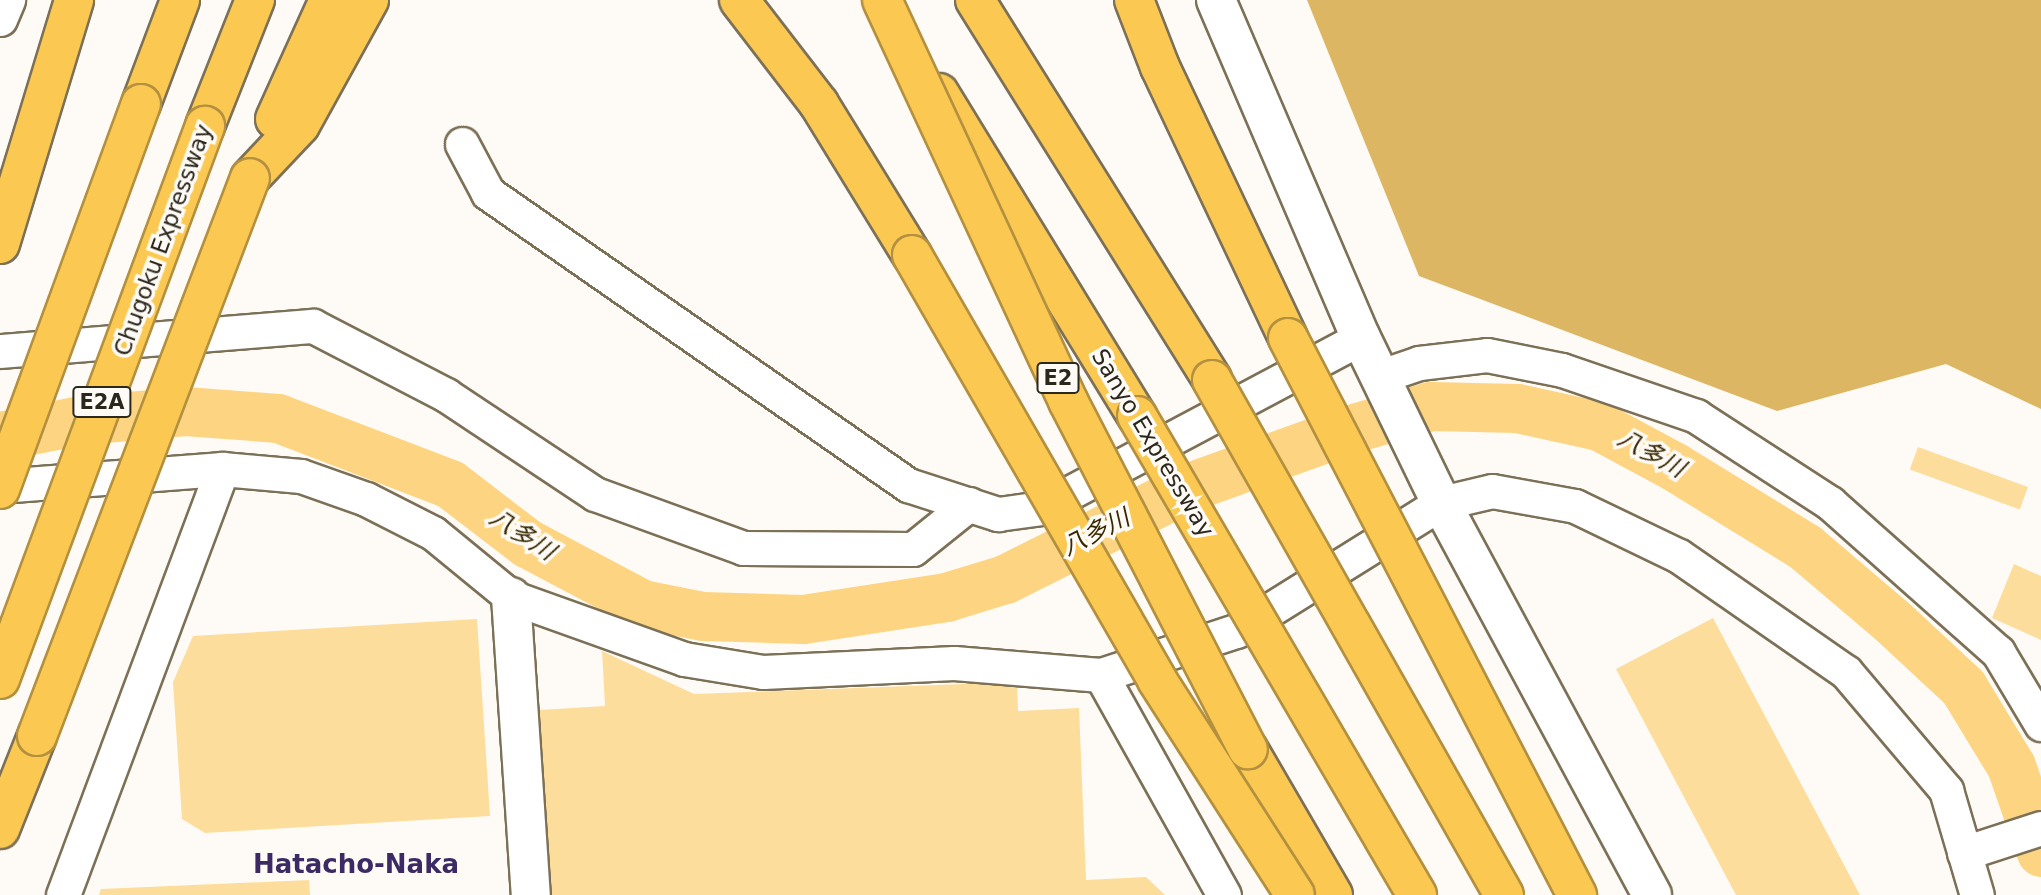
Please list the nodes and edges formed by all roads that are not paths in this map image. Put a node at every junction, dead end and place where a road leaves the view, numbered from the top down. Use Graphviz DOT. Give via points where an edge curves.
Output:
graph roads {
  1 [pos="8,0"];
  2 [pos="74,0"];
  3 [pos="97,0"];
  4 [pos="180,0"];
  5 [pos="256,0"];
  6 [pos="329,0"];
  7 [pos="369,0"];
  8 [pos="739,0"];
  9 [pos="875,0"];
  10 [pos="882,0"];
  11 [pos="975,0"];
  12 [pos="1134,0"];
  13 [pos="1216,0"];
  14 [pos="0,19"];
  15 [pos="462,145"];
  16 [pos="27,162"];
  17 [pos="250,178"];
  18 [pos="0,244"];
  19 [pos="1361,338"];
  20 [pos="0,351"];
  21 [pos="1381,376"];
  22 [pos="222,469"];
  23 [pos="0,488"];
  24 [pos="1441,503"];
  25 [pos="969,504"];
  26 [pos="511,597"];
  27 [pos="1101,675"];
  28 [pos="0,679"];
  29 [pos="2041,724"];
  30 [pos="2041,828"];
  31 [pos="0,829"];
  32 [pos="1974,849"];
  33 [pos="63,895"];
  34 [pos="531,895"];
  35 [pos="1224,895"];
  36 [pos="1295,895"];
  37 [pos="1333,895"];
  38 [pos="1417,895"];
  39 [pos="1504,895"];
  40 [pos="1577,895"];
  41 [pos="1652,895"];
  42 [pos="1977,895"];
  1 -- 14 [label="street"];
  2 -- 16 [label="highway"];
  3 -- 16 [label="highway"];
  4 -- 23 [label="highway, E2A, bridge"];
  5 -- 28 [label="highway, Chugoku Expressway / E2A, bridge"];
  6 -- 17 [label="highway"];
  7 -- 17 [label="highway" via="300,125"];
  8 -- 36 [label="highway, bridge" via="820,104 1157,680"];
  9 -- 38 [label="highway, Sanyo Expressway / E2, bridge" via="1039,250"];
  10 -- 37 [label="highway, E2, bridge" via="1068,401 1248,750"];
  11 -- 39 [label="highway, bridge" via="1212,380"];
  12 -- 40 [label="highway, bridge" via="1166,79 1288,338"];
  13 -- 19 [label="street"];
  15 -- 25 [label="street" via="488,193 908,485"];
  16 -- 18 [label="highway"];
  17 -- 31 [label="highway, bridge"];
  19 -- 21 [label="street"];
  19 -- 25 [label="street" via="1041,508 998,514"];
  20 -- 25 [label="street" via="313,326 446,395 596,494 743,548 913,549"];
  21 -- 24 [label="street"];
  21 -- 29 [label="street" via="1419,363 1487,355 1562,370 1696,416 1830,503 1998,652"];
  22 -- 23 [label="street"];
  22 -- 26 [label="street" via="301,476 366,499 433,533"];
  22 -- 33 [label="street"];
  24 -- 27 [label="street" via="1236,631"];
  24 -- 32 [label="street" via="1492,491 1575,506 1679,556 1846,672 1946,790"];
  24 -- 41 [label="street"];
  26 -- 27 [label="street" via="684,659 763,672 954,663"];
  26 -- 34 [label="street"];
  27 -- 35 [label="street"];
  30 -- 32 [label="street"];
  32 -- 42 [label="street"];
}
